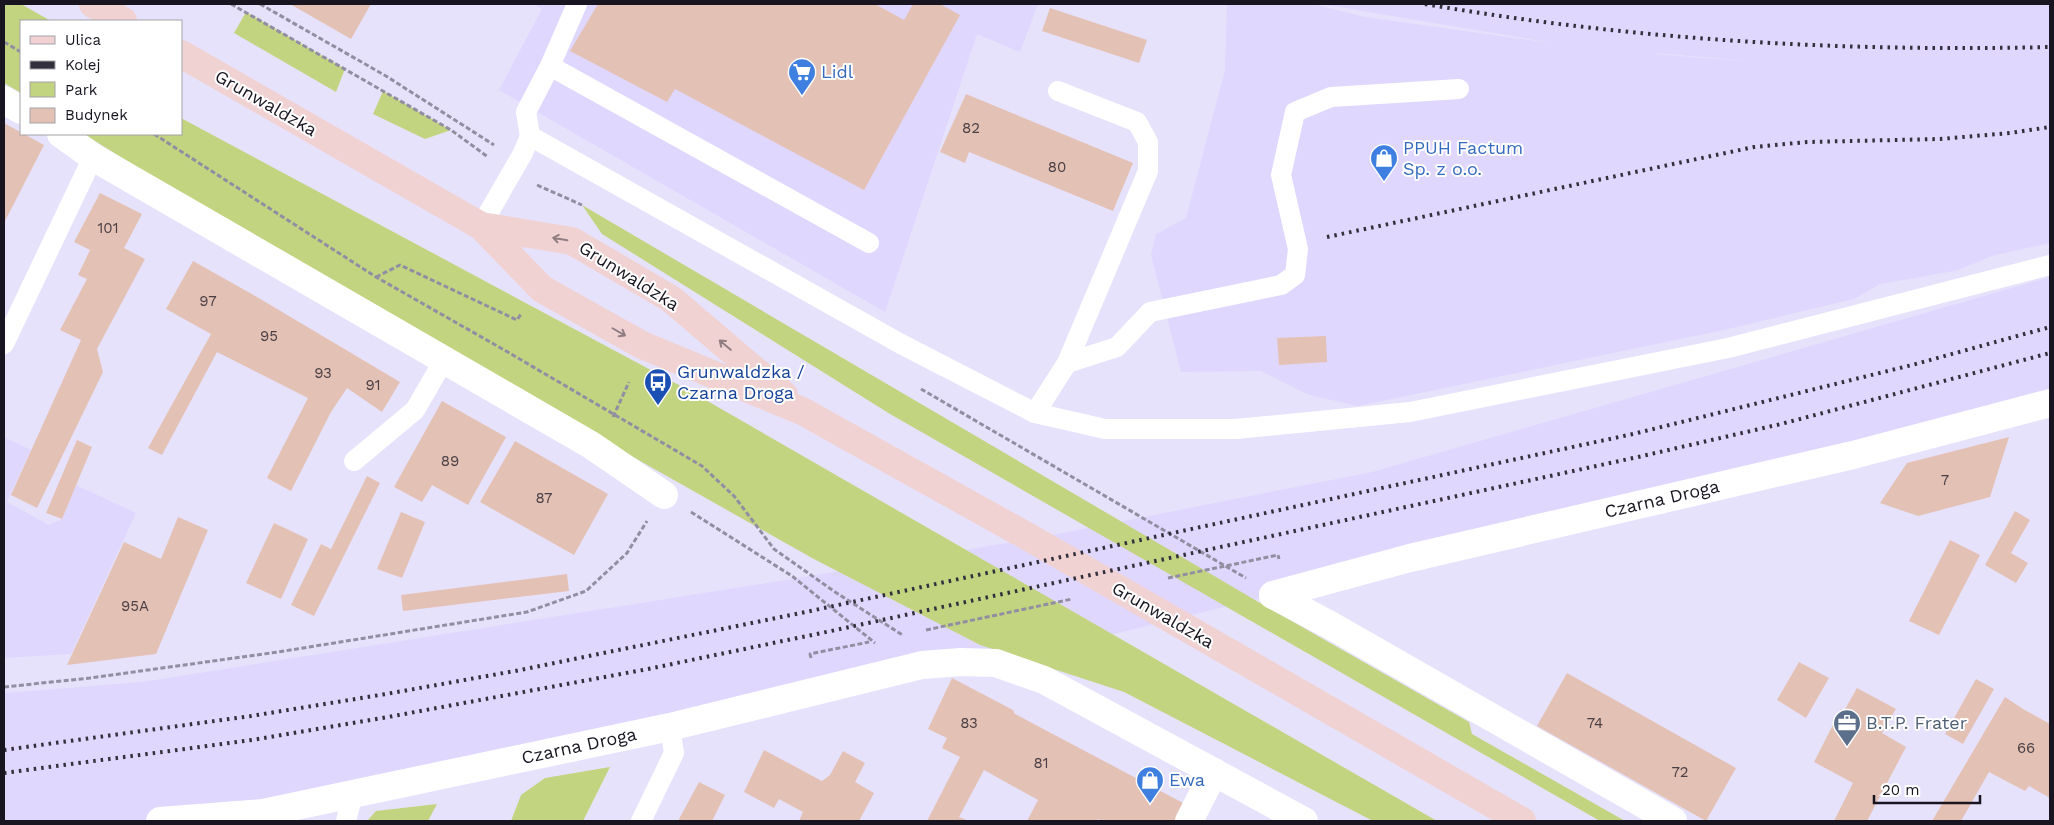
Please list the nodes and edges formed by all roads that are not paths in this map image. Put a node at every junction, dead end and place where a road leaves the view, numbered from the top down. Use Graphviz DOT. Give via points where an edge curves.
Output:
graph roads {
  1 [pos="93,4"];
  2 [pos="577,4"];
  3 [pos="118,20"];
  4 [pos="182,55"];
  5 [pos="550,66"];
  6 [pos="1459,89"];
  7 [pos="1058,92"];
  8 [pos="4,100"];
  9 [pos="20,109"];
  10 [pos="62,135"];
  11 [pos="530,136"];
  12 [pos="93,158"];
  13 [pos="481,226"];
  14 [pos="869,243"];
  15 [pos="2050,265"];
  16 [pos="4,344"];
  17 [pos="444,360"];
  18 [pos="1067,364"];
  19 [pos="2050,403"];
  20 [pos="802,411"];
  21 [pos="1035,413"];
  22 [pos="354,461"];
  23 [pos="664,495"];
  24 [pos="670,727"];
  25 [pos="1214,772"];
  26 [pos="353,794"];
  27 [pos="160,821"];
  28 [pos="346,821"];
  29 [pos="641,821"];
  30 [pos="1189,821"];
  31 [pos="1304,821"];
  32 [pos="1522,821"];
  33 [pos="1673,821"];
  1 -- 3 [label="main road"];
  2 -- 5 [label="lane"];
  4 -- 13 [label="main road, Grunwaldzka"];
  5 -- 11 [label="lane" via="526,112"];
  5 -- 14 [label="lane"];
  6 -- 18 [label="lane" via="1332,97 1296,112 1281,175 1298,249 1296,276 1281,284 1150,312 1117,347"];
  7 -- 18 [label="lane" via="1137,122 1148,142 1148,171"];
  8 -- 9 [label="street"];
  10 -- 12 [label="street"];
  11 -- 13 [label="lane"];
  11 -- 21 [label="lane" via="900,344"];
  12 -- 16 [label="lane"];
  12 -- 17 [label="street"];
  13 -- 20 [label="main road, Grunwaldzka, one-way" via="542,289 642,345"];
  20 -- 13 [label="main road, Grunwaldzka, one-way" via="671,299 572,241"];
  15 -- 21 [label="lane" via="1728,348 1410,412 1236,429 1105,428"];
  17 -- 22 [label="lane" via="414,410"];
  17 -- 23 [label="street" via="591,445"];
  18 -- 21 [label="lane"];
  19 -- 33 [label="street, Czarna Droga" via="1844,457 1410,558 1273,595"];
  20 -- 32 [label="main road, Grunwaldzka" via="1040,543"];
  24 -- 25 [label="street, Czarna Droga" via="922,665 996,663 1044,680"];
  24 -- 26 [label="street, Czarna Droga"];
  24 -- 29 [label="lane" via="674,753"];
  25 -- 30 [label="street"];
  25 -- 31 [label="street"];
  26 -- 27 [label="street, Czarna Droga" via="263,813"];
  26 -- 28 [label="lane"];
}
